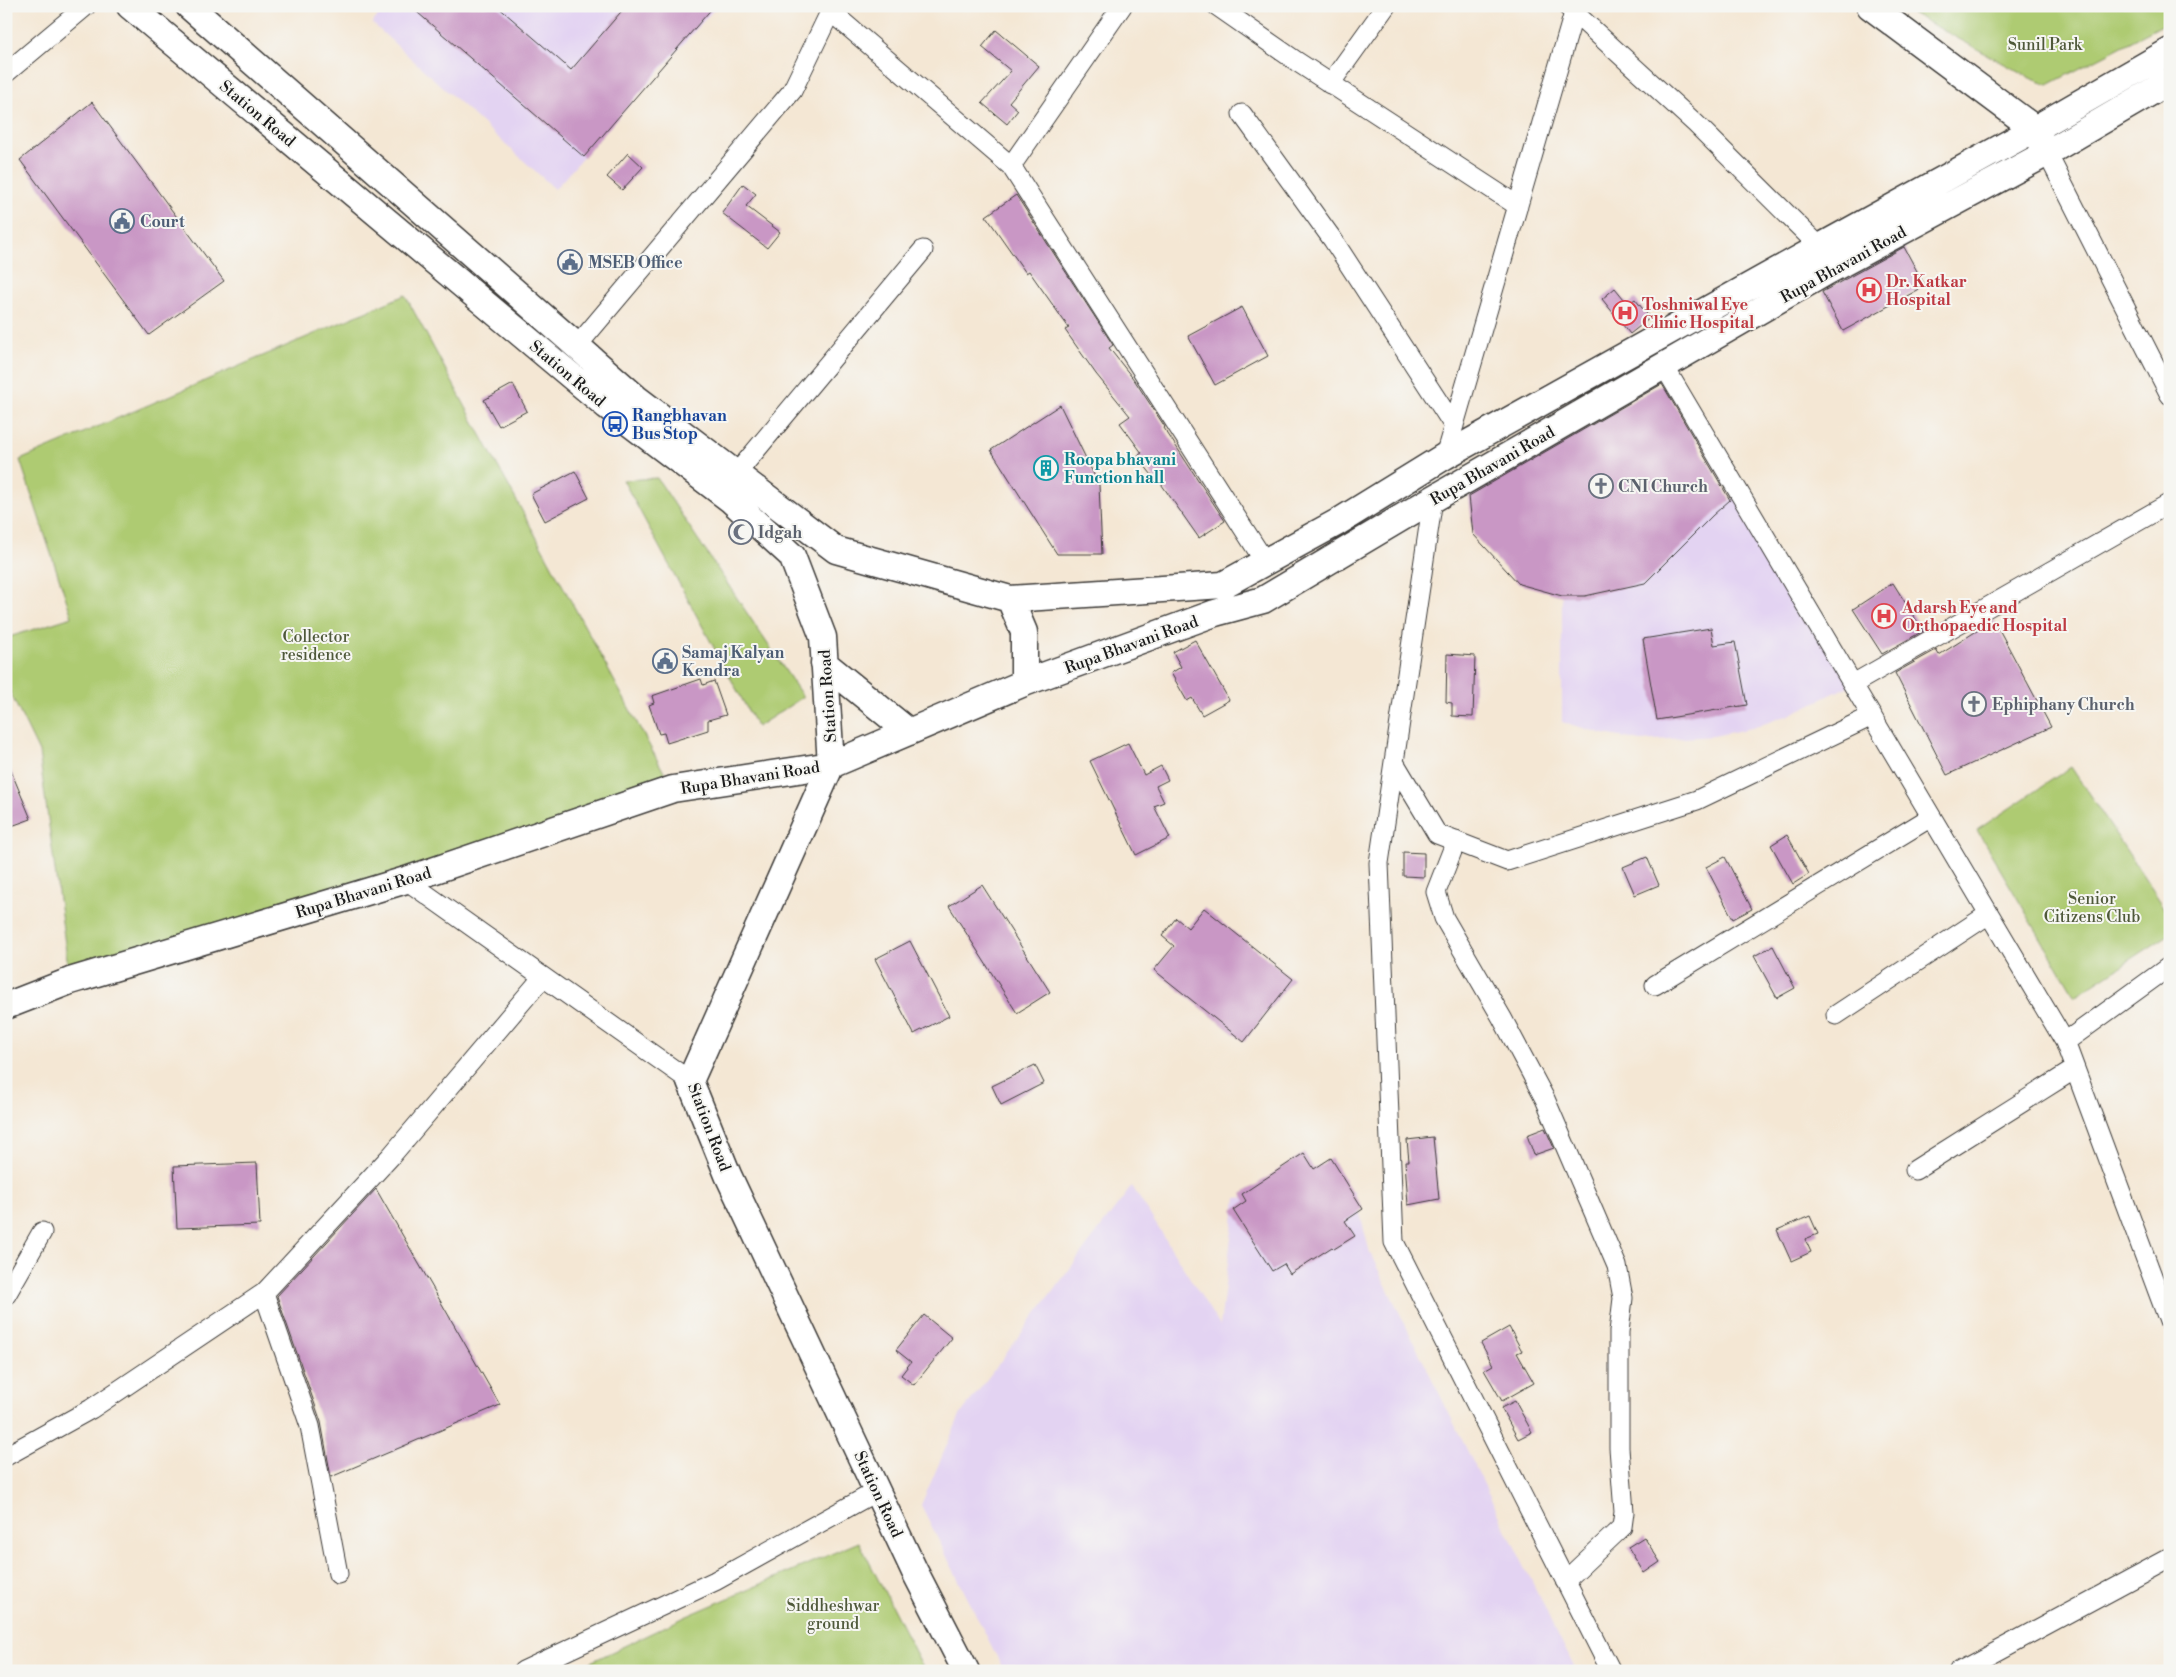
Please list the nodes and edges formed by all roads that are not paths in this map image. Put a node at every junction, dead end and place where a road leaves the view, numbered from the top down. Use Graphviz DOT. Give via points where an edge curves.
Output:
graph roads {
  1 [pos="86,6"];
  2 [pos="130,6"];
  3 [pos="189,6"];
  4 [pos="1122,6"];
  5 [pos="1216,6"];
  6 [pos="1386,6"];
  7 [pos="1870,6"];
  8 [pos="1572,8"];
  9 [pos="832,9"];
  10 [pos="2170,51"];
  11 [pos="6,73"];
  12 [pos="2170,81"];
  13 [pos="1330,84"];
  14 [pos="1242,114"];
  15 [pos="2035,129"];
  16 [pos="2048,153"];
  17 [pos="1011,166"];
  18 [pos="1518,206"];
  19 [pos="1820,247"];
  20 [pos="923,250"];
  21 [pos="577,346"];
  22 [pos="1664,366"];
  23 [pos="2170,395"];
  24 [pos="1454,426"];
  25 [pos="1445,456"];
  26 [pos="736,474"];
  27 [pos="1433,499"];
  28 [pos="2170,503"];
  29 [pos="1265,562"];
  30 [pos="1010,599"];
  31 [pos="824,663"];
  32 [pos="1024,683"];
  33 [pos="1853,684"];
  34 [pos="1872,716"];
  35 [pos="909,732"];
  36 [pos="1394,762"];
  37 [pos="831,765"];
  38 [pos="1932,817"];
  39 [pos="1456,841"];
  40 [pos="406,880"];
  41 [pos="1989,914"];
  42 [pos="2170,966"];
  43 [pos="543,977"];
  44 [pos="1655,985"];
  45 [pos="6,1006"];
  46 [pos="1836,1015"];
  47 [pos="2065,1042"];
  48 [pos="2075,1069"];
  49 [pos="690,1081"];
  50 [pos="1915,1170"];
  51 [pos="42,1232"];
  52 [pos="264,1293"];
  53 [pos="6,1295"];
  54 [pos="2170,1324"];
  55 [pos="6,1456"];
  56 [pos="877,1491"];
  57 [pos="2170,1558"];
  58 [pos="338,1574"];
  59 [pos="1565,1580"];
  60 [pos="523,1671"];
  61 [pos="966,1671"];
  62 [pos="1610,1671"];
  63 [pos="1960,1671"];
  1 -- 11 [label="street"];
  2 -- 31 [label="main road, Station Road" via="607,406 732,500 792,556 823,637"];
  3 -- 21 [label="main road"];
  4 -- 17 [label="street"];
  5 -- 13 [label="street"];
  6 -- 13 [label="street"];
  7 -- 15 [label="main road"];
  8 -- 18 [label="street"];
  8 -- 19 [label="street" via="1696,124"];
  9 -- 17 [label="street"];
  9 -- 21 [label="street" via="792,91"];
  10 -- 15 [label="main road"];
  12 -- 16 [label="main road, Rupa Bhavani Road"];
  13 -- 18 [label="street"];
  14 -- 24 [label="street" via="1333,240"];
  15 -- 16 [label="main road"];
  15 -- 19 [label="main road"];
  16 -- 22 [label="main road, Rupa Bhavani Road" via="1828,271"];
  16 -- 23 [label="street"];
  17 -- 29 [label="street"];
  18 -- 24 [label="street"];
  19 -- 25 [label="main road"];
  20 -- 26 [label="street"];
  21 -- 26 [label="main road" via="636,398"];
  22 -- 27 [label="main road, Rupa Bhavani Road"];
  22 -- 33 [label="street"];
  24 -- 25 [label="street"];
  25 -- 29 [label="main road" via="1338,522"];
  26 -- 30 [label="main road" via="836,550"];
  27 -- 32 [label="main road, Rupa Bhavani Road" via="1263,600 1215,613"];
  27 -- 36 [label="street"];
  28 -- 33 [label="street"];
  29 -- 30 [label="main road" via="1223,585"];
  30 -- 32 [label="main road" via="1024,632"];
  31 -- 35 [label="main road"];
  31 -- 37 [label="main road, Station Road"];
  32 -- 35 [label="main road, Rupa Bhavani Road"];
  33 -- 34 [label="street"];
  34 -- 38 [label="street"];
  34 -- 39 [label="street" via="1697,800 1507,861"];
  35 -- 37 [label="main road, Rupa Bhavani Road"];
  36 -- 39 [label="street" via="1437,834"];
  36 -- 59 [label="street" via="1379,864 1394,1242"];
  37 -- 40 [label="main road, Rupa Bhavani Road" via="673,789"];
  37 -- 49 [label="main road, Station Road"];
  38 -- 41 [label="street"];
  38 -- 44 [label="street"];
  39 -- 59 [label="street" via="1436,892 1444,918 1545,1099 1617,1266 1623,1298 1619,1351 1622,1528"];
  40 -- 43 [label="street"];
  40 -- 45 [label="main road, Rupa Bhavani Road" via="70,980"];
  41 -- 46 [label="street"];
  41 -- 47 [label="street"];
  42 -- 47 [label="street"];
  43 -- 49 [label="street"];
  43 -- 52 [label="street" via="391,1156"];
  47 -- 48 [label="street"];
  48 -- 50 [label="street"];
  48 -- 54 [label="street"];
  49 -- 56 [label="main road, Station Road" via="728,1175"];
  51 -- 53 [label="street"];
  52 -- 55 [label="street" via="91,1409"];
  52 -- 58 [label="street" via="310,1426"];
  56 -- 60 [label="street" via="715,1580"];
  56 -- 61 [label="main road, Station Road"];
  57 -- 63 [label="street"];
  59 -- 62 [label="street"];
}
